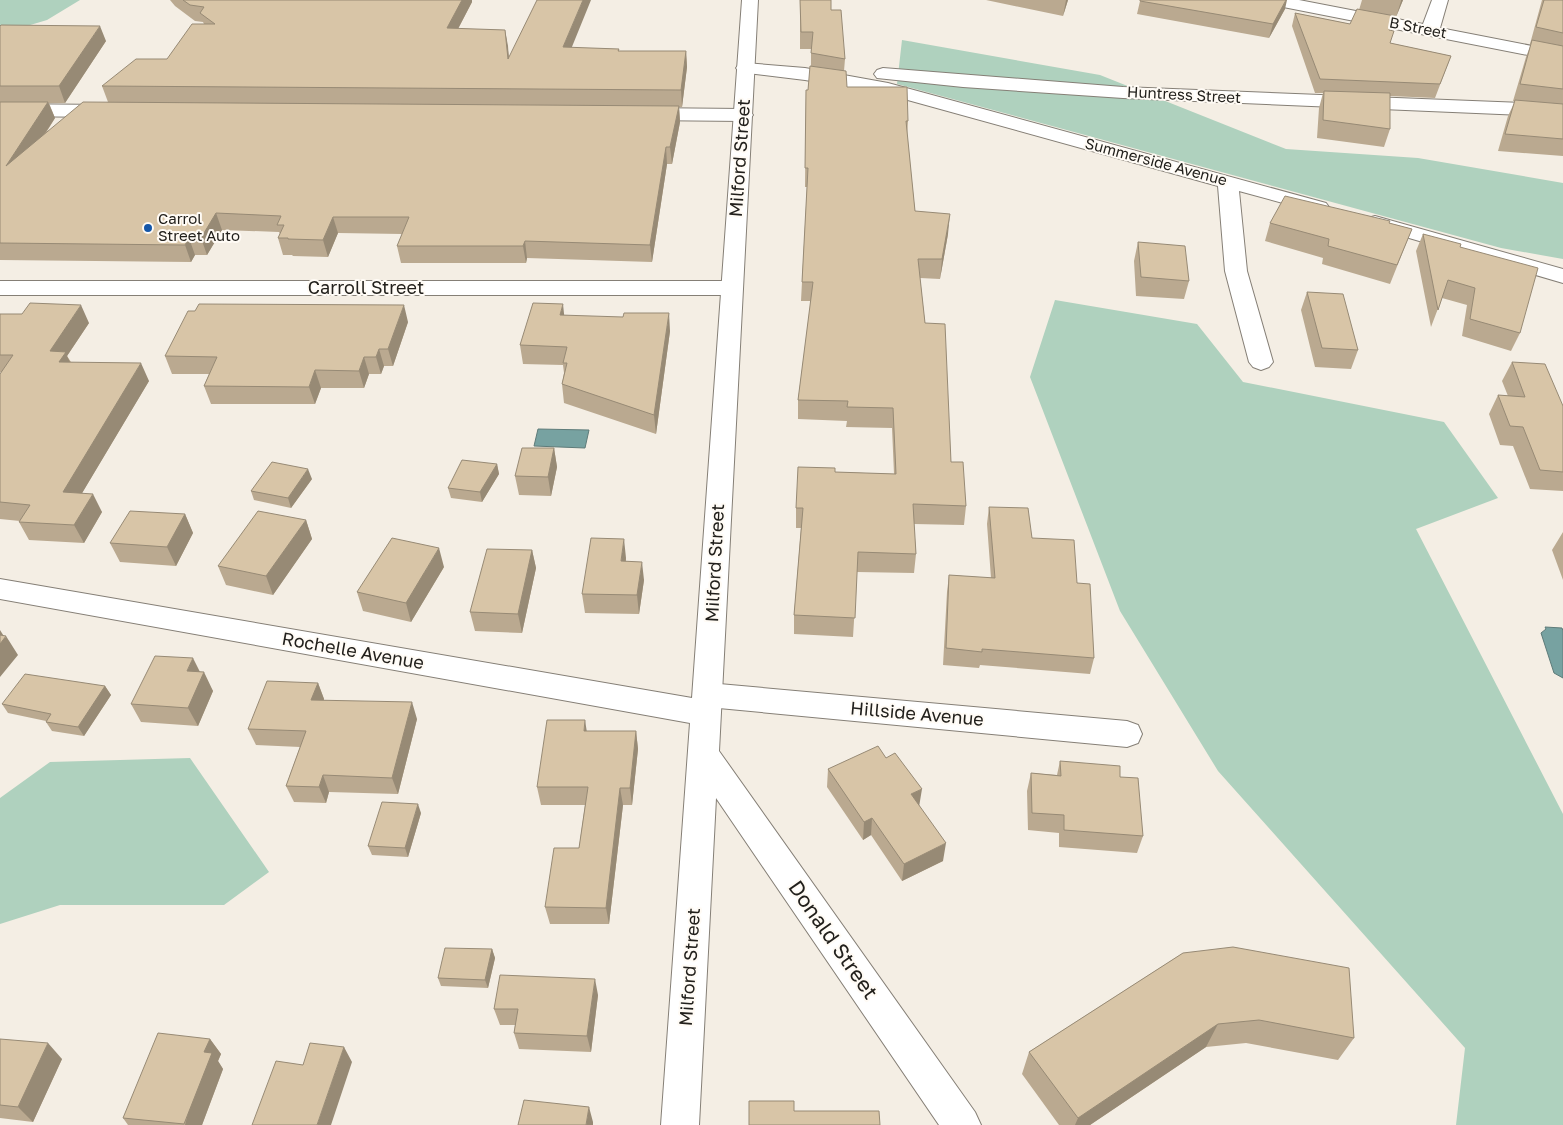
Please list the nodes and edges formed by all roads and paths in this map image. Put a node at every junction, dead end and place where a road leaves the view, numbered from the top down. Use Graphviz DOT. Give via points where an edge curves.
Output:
graph roads {
  1 [pos="750,0"];
  2 [pos="1274,0"];
  3 [pos="1440,0"];
  4 [pos="1430,30"];
  5 [pos="1563,57"];
  6 [pos="745,68"];
  7 [pos="805,74"];
  8 [pos="0,110"];
  9 [pos="130,111"];
  10 [pos="628,114"];
  11 [pos="1563,114"];
  12 [pos="743,115"];
  13 [pos="1228,182"];
  14 [pos="1563,276"];
  15 [pos="0,288"];
  16 [pos="732,288"];
  17 [pos="1261,362"];
  18 [pos="0,588"];
  19 [pos="706,704"];
  20 [pos="1126,734"];
  21 [pos="704,755"];
  22 [pos="680,1125"];
  23 [pos="962,1125"];
  1 -- 6 [label="street, Milford Street"];
  2 -- 4 [label="street, B Street"];
  3 -- 4 [label="street"];
  4 -- 5 [label="street, B Street"];
  6 -- 7 [label="street, Summerside Avenue"];
  6 -- 12 [label="street, Milford Street"];
  7 -- 11 [label="street, Huntress Street" via="851,70 1005,86 1523,109"];
  7 -- 13 [label="street, Summerside Avenue" via="888,89"];
  8 -- 9 [label="street"];
  10 -- 12 [label="street"];
  12 -- 16 [label="street, Milford Street"];
  13 -- 14 [label="street, Summerside Avenue"];
  13 -- 17 [label="street" via="1236,270"];
  15 -- 16 [label="street, Carroll Street"];
  16 -- 19 [label="street, Milford Street"];
  18 -- 19 [label="street, Rochelle Avenue"];
  19 -- 20 [label="street, Hillside Avenue"];
  19 -- 21 [label="street, Milford Street"];
  21 -- 22 [label="street, Milford Street"];
  21 -- 23 [label="street, Donald Street"];
}
